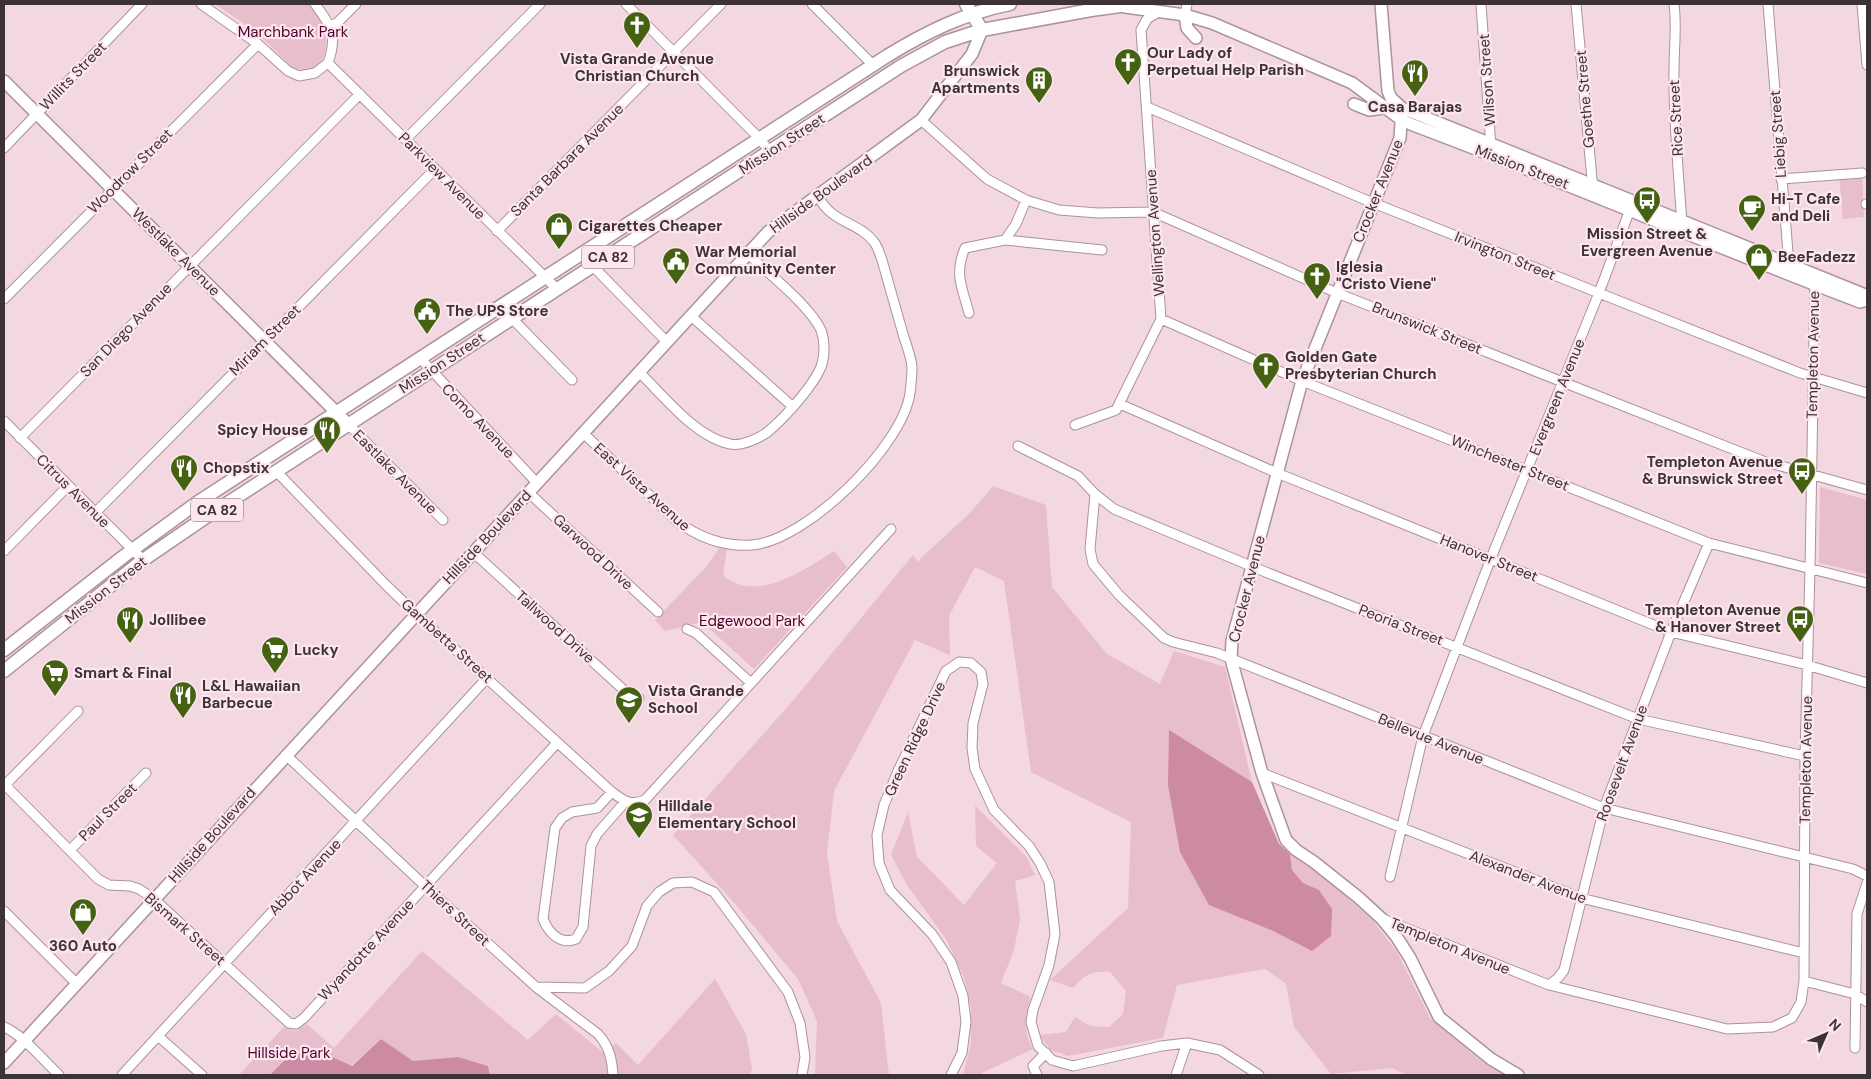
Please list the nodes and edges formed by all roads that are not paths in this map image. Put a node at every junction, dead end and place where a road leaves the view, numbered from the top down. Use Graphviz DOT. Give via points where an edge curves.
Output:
graph roads {
  1 [pos="142,4"];
  2 [pos="201,4"];
  3 [pos="314,4"];
  4 [pos="356,4"];
  5 [pos="540,4"];
  6 [pos="626,4"];
  7 [pos="722,4"];
  8 [pos="812,4"];
  9 [pos="1010,4"];
  10 [pos="1381,4"];
  11 [pos="1481,4"];
  12 [pos="1576,4"];
  13 [pos="1674,4"];
  14 [pos="1768,4"];
  15 [pos="1862,4"];
  16 [pos="1127,6"];
  17 [pos="985,7"];
  18 [pos="1091,7"];
  19 [pos="969,9"];
  20 [pos="1186,10"];
  21 [pos="1160,11"];
  22 [pos="330,26"];
  23 [pos="982,30"];
  24 [pos="1196,38"];
  25 [pos="258,44"];
  26 [pos="674,52"];
  27 [pos="328,63"];
  28 [pos="874,65"];
  29 [pos="1867,65"];
  30 [pos="4,81"];
  31 [pos="1352,83"];
  32 [pos="1388,91"];
  33 [pos="360,94"];
  34 [pos="1354,104"];
  35 [pos="1147,107"];
  36 [pos="1384,108"];
  37 [pos="1402,108"];
  38 [pos="37,114"];
  39 [pos="921,120"];
  40 [pos="1402,120"];
  41 [pos="760,139"];
  42 [pos="406,140"];
  43 [pos="4,148"];
  44 [pos="1492,150"];
  45 [pos="770,152"];
  46 [pos="435,169"];
  47 [pos="1862,173"];
  48 [pos="1781,179"];
  49 [pos="112,190"];
  50 [pos="1593,190"];
  51 [pos="818,196"];
  52 [pos="1026,200"];
  53 [pos="1373,203"];
  54 [pos="1631,206"];
  55 [pos="1153,212"];
  56 [pos="1682,227"];
  57 [pos="497,231"];
  58 [pos="1005,240"];
  59 [pos="1102,250"];
  60 [pos="581,254"];
  61 [pos="748,254"];
  62 [pos="1789,265"];
  63 [pos="189,266"];
  64 [pos="593,266"];
  65 [pos="545,277"];
  66 [pos="1815,280"];
  67 [pos="556,289"];
  68 [pos="1337,293"];
  69 [pos="1599,294"];
  70 [pos="1867,299"];
  71 [pos="4,300"];
  72 [pos="500,306"];
  73 [pos="969,313"];
  74 [pos="691,316"];
  75 [pos="511,318"];
  76 [pos="1161,319"];
  77 [pos="264,340"];
  78 [pos="666,342"];
  79 [pos="420,358"];
  80 [pos="430,371"];
  81 [pos="639,372"];
  82 [pos="1812,377"];
  83 [pos="572,380"];
  84 [pos="1302,381"];
  85 [pos="1563,382"];
  86 [pos="1867,393"];
  87 [pos="1120,404"];
  88 [pos="792,406"];
  89 [pos="336,412"];
  90 [pos="4,422"];
  91 [pos="348,424"];
  92 [pos="1075,425"];
  93 [pos="583,433"];
  94 [pos="20,438"];
  95 [pos="1018,446"];
  96 [pos="1528,470"];
  97 [pos="276,471"];
  98 [pos="1277,473"];
  99 [pos="1811,474"];
  100 [pos="537,482"];
  101 [pos="68,486"];
  102 [pos="1867,490"];
  103 [pos="528,492"];
  104 [pos="1095,494"];
  105 [pos="96,513"];
  106 [pos="443,520"];
  107 [pos="891,529"];
  108 [pos="1709,543"];
  109 [pos="133,550"];
  110 [pos="4,551"];
  111 [pos="473,552"];
  112 [pos="1491,558"];
  113 [pos="143,560"];
  114 [pos="1252,567"];
  115 [pos="1810,568"];
  116 [pos="1867,583"];
  117 [pos="658,612"];
  118 [pos="416,614"];
  119 [pos="687,629"];
  120 [pos="1671,632"];
  121 [pos="1456,647"];
  122 [pos="4,650"];
  123 [pos="1232,660"];
  124 [pos="1807,665"];
  125 [pos="4,671"];
  126 [pos="487,678"];
  127 [pos="1867,683"];
  128 [pos="750,684"];
  129 [pos="639,698"];
  130 [pos="78,711"];
  131 [pos="1638,719"];
  132 [pos="1422,736"];
  133 [pos="557,743"];
  134 [pos="286,755"];
  135 [pos="1805,756"];
  136 [pos="146,773"];
  137 [pos="1262,773"];
  138 [pos="4,785"];
  139 [pos="612,792"];
  140 [pos="624,802"];
  141 [pos="1604,808"];
  142 [pos="356,820"];
  143 [pos="1400,828"];
  144 [pos="70,850"];
  145 [pos="1806,857"];
  146 [pos="1867,876"];
  147 [pos="1390,877"];
  148 [pos="1867,882"];
  149 [pos="425,886"];
  150 [pos="1581,898"];
  151 [pos="154,899"];
  152 [pos="4,911"];
  153 [pos="1382,919"];
  154 [pos="1804,953"];
  155 [pos="224,964"];
  156 [pos="1564,970"];
  157 [pos="1804,981"];
  158 [pos="77,984"];
  159 [pos="1549,985"];
  160 [pos="536,987"];
  161 [pos="1574,991"];
  162 [pos="1855,994"];
  163 [pos="1867,1002"];
  164 [pos="296,1024"];
  165 [pos="4,1027"];
  166 [pos="158,1036"];
  167 [pos="23,1041"];
  168 [pos="1187,1043"];
  169 [pos="1855,1048"];
  170 [pos="1046,1053"];
  171 [pos="4,1063"];
  172 [pos="59,1075"];
  173 [pos="122,1075"];
  174 [pos="202,1075"];
  175 [pos="613,1075"];
  176 [pos="802,1075"];
  177 [pos="951,1075"];
  178 [pos="1037,1075"];
  179 [pos="1176,1075"];
  180 [pos="1259,1075"];
  181 [pos="1518,1075"];
  1 -- 38 [label="street, Willits Street"];
  2 -- 25 [label="street"];
  3 -- 22 [label="street"];
  4 -- 22 [label="street"];
  5 -- 42 [label="street"];
  6 -- 26 [label="street"];
  7 -- 26 [label="street, Santa Barbara Avenue"];
  8 -- 28 [label="street"];
  9 -- 17 [label="main road, Mission Street / CA 82"];
  10 -- 32 [label="main road"];
  11 -- 44 [label="street, Wilson Street"];
  12 -- 50 [label="street, Goethe Street"];
  13 -- 56 [label="street, Rice Street" via="1677,26 1674,87"];
  14 -- 48 [label="street, Liebig Street"];
  15 -- 29 [label="street"];
  16 -- 18 [label="main road, Mission Street / CA 82"];
  16 -- 21 [label="main road, Mission Street"];
  17 -- 19 [label="main road, Mission Street / CA 82"];
  17 -- 23 [label="main road"];
  18 -- 23 [label="main road, Mission Street / CA 82"];
  19 -- 23 [label="main road"];
  19 -- 28 [label="main road, Mission Street / CA 82"];
  20 -- 21 [label="main road, Mission Street"];
  20 -- 24 [label="main road" via="1187,28"];
  20 -- 31 [label="main road, Mission Street"];
  21 -- 35 [label="street, Wellington Avenue" via="1146,19 1140,30"];
  22 -- 27 [label="street" via="332,52"];
  23 -- 39 [label="main road, Hillside Boulevard" via="972,54"];
  23 -- 45 [label="main road, Mission Street / CA 82" via="926,51"];
  25 -- 27 [label="street" via="288,71 299,76 314,74"];
  25 -- 49 [label="street, Woodrow Street"];
  26 -- 41 [label="street"];
  26 -- 57 [label="street, Santa Barbara Avenue"];
  27 -- 33 [label="street, Parkview Avenue"];
  28 -- 41 [label="main road, Mission Street / CA 82"];
  30 -- 38 [label="main road, Westlake Avenue"];
  31 -- 32 [label="main road" via="1380,94"];
  31 -- 36 [label="main road, Mission Street"];
  32 -- 37 [label="main road"];
  33 -- 42 [label="street, Parkview Avenue"];
  33 -- 63 [label="street, San Diego Avenue"];
  34 -- 36 [label="main road" via="1369,110"];
  35 -- 53 [label="street, Irvington Street"];
  35 -- 55 [label="street, Wellington Avenue"];
  36 -- 40 [label="main road, Mission Street"];
  37 -- 40 [label="main road, Crocker Avenue"];
  37 -- 44 [label="main road, Mission Street"];
  38 -- 43 [label="street, Willits Street"];
  38 -- 49 [label="main road, Westlake Avenue"];
  39 -- 51 [label="main road, Hillside Boulevard"];
  39 -- 52 [label="street, Brunswick Street" via="987,179"];
  40 -- 44 [label="main road, Mission Street"];
  40 -- 53 [label="main road, Crocker Avenue" via="1400,138"];
  41 -- 45 [label="street"];
  41 -- 60 [label="main road, Mission Street / CA 82"];
  42 -- 46 [label="street, Parkview Avenue"];
  44 -- 50 [label="main road, Mission Street"];
  45 -- 64 [label="main road, Mission Street / CA 82"];
  46 -- 57 [label="street, Parkview Avenue"];
  46 -- 77 [label="street, Miriam Street"];
  47 -- 48 [label="street"];
  48 -- 62 [label="street, Liebig Street"];
  49 -- 63 [label="main road, Westlake Avenue"];
  49 -- 71 [label="street, Woodrow Street"];
  50 -- 54 [label="main road, Mission Street"];
  51 -- 61 [label="main road, Hillside Boulevard" via="768,232"];
  51 -- 93 [label="street, East Vista Avenue" via="835,217 866,234 876,244 912,365 910,394 896,430 853,482 826,509 788,534 754,545 732,545 693,533 678,522"];
  52 -- 55 [label="street, Brunswick Street" via="1060,210"];
  52 -- 58 [label="street"];
  53 -- 68 [label="main road, Crocker Avenue"];
  53 -- 69 [label="street, Irvington Street"];
  54 -- 56 [label="main road, Mission Street"];
  54 -- 69 [label="street, Evergreen Avenue"];
  55 -- 68 [label="street, Brunswick Street"];
  55 -- 76 [label="street, Wellington Avenue"];
  56 -- 62 [label="main road, Mission Street"];
  56 -- 66 [label="main road, Mission Street"];
  57 -- 65 [label="street, Parkview Avenue"];
  58 -- 59 [label="street"];
  58 -- 73 [label="street" via="965,248 959,277"];
  60 -- 64 [label="street"];
  60 -- 65 [label="main road, Mission Street / CA 82"];
  61 -- 74 [label="main road, Hillside Boulevard"];
  61 -- 88 [label="street" via="812,314 821,331 825,350 821,366 813,382"];
  62 -- 66 [label="main road, Mission Street"];
  63 -- 77 [label="main road, Westlake Avenue"];
  63 -- 94 [label="street, San Diego Avenue"];
  64 -- 67 [label="main road, Mission Street / CA 82"];
  64 -- 78 [label="street"];
  65 -- 67 [label="street, Parkview Avenue"];
  65 -- 72 [label="main road, Mission Street / CA 82"];
  66 -- 70 [label="main road, Mission Street" via="1863,294"];
  66 -- 82 [label="street, Templeton Avenue"];
  67 -- 75 [label="main road, Mission Street / CA 82"];
  68 -- 84 [label="main road, Crocker Avenue"];
  68 -- 85 [label="street, Brunswick Street"];
  69 -- 82 [label="street, Irvington Street"];
  69 -- 85 [label="street, Evergreen Avenue"];
  72 -- 75 [label="street"];
  72 -- 79 [label="main road, Mission Street / CA 82"];
  74 -- 78 [label="main road, Hillside Boulevard"];
  74 -- 88 [label="street"];
  75 -- 80 [label="main road, Mission Street / CA 82"];
  75 -- 83 [label="street"];
  76 -- 84 [label="street, Winchester Street"];
  76 -- 87 [label="street"];
  77 -- 89 [label="main road, Westlake Avenue"];
  77 -- 105 [label="street, Miriam Street"];
  78 -- 81 [label="main road, Hillside Boulevard"];
  79 -- 80 [label="street, Como Avenue"];
  79 -- 89 [label="main road, Mission Street / CA 82"];
  80 -- 91 [label="main road, Mission Street / CA 82"];
  80 -- 100 [label="street, Como Avenue"];
  81 -- 88 [label="street" via="707,435 732,445 751,441 770,430"];
  81 -- 93 [label="main road, Hillside Boulevard"];
  82 -- 86 [label="street, Irvington Street"];
  82 -- 99 [label="street, Templeton Avenue"];
  84 -- 96 [label="street, Winchester Street"];
  84 -- 98 [label="main road, Crocker Avenue"];
  85 -- 96 [label="street, Evergreen Avenue"];
  85 -- 99 [label="street, Brunswick Street" via="1763,461"];
  87 -- 92 [label="street" via="1116,410"];
  87 -- 98 [label="street, Hanover Street"];
  89 -- 91 [label="main road, Westlake Avenue"];
  89 -- 109 [label="main road, Mission Street / CA 82" via="210,494"];
  90 -- 94 [label="street, Citrus Avenue"];
  91 -- 97 [label="main road, Mission Street / CA 82"];
  91 -- 106 [label="street, Eastlake Avenue"];
  93 -- 100 [label="main road, Hillside Boulevard"];
  94 -- 101 [label="street, Citrus Avenue"];
  95 -- 104 [label="street, Peoria Street" via="1078,476"];
  96 -- 108 [label="street, Winchester Street"];
  96 -- 112 [label="street, Evergreen Avenue"];
  97 -- 113 [label="main road, Mission Street / CA 82"];
  97 -- 118 [label="street, Gambetta Street"];
  98 -- 112 [label="street, Hanover Street"];
  98 -- 114 [label="main road, Crocker Avenue"];
  99 -- 102 [label="street, Brunswick Street"];
  99 -- 115 [label="street, Templeton Avenue"];
  100 -- 103 [label="main road, Hillside Boulevard"];
  101 -- 105 [label="street, Citrus Avenue"];
  101 -- 110 [label="street"];
  103 -- 111 [label="main road, Hillside Boulevard"];
  103 -- 117 [label="street, Garwood Drive"];
  104 -- 114 [label="street, Peoria Street" via="1114,508"];
  104 -- 123 [label="street, Bellevue Avenue" via="1090,549 1093,564 1119,595 1164,638"];
  105 -- 109 [label="street, Citrus Avenue"];
  107 -- 128 [label="street"];
  108 -- 115 [label="street, Winchester Street"];
  108 -- 120 [label="street, Roosevelt Avenue"];
  109 -- 113 [label="street, Citrus Avenue"];
  109 -- 122 [label="main road, Mission Street / CA 82"];
  111 -- 118 [label="main road, Hillside Boulevard"];
  111 -- 129 [label="street, Tallwood Drive" via="627,693"];
  112 -- 120 [label="street, Hanover Street"];
  112 -- 121 [label="street, Evergreen Avenue"];
  113 -- 125 [label="main road, Mission Street / CA 82"];
  114 -- 121 [label="street, Peoria Street"];
  114 -- 123 [label="main road, Crocker Avenue" via="1232,642"];
  115 -- 116 [label="street, Winchester Street"];
  115 -- 124 [label="street, Templeton Avenue"];
  118 -- 126 [label="street, Gambetta Street"];
  118 -- 134 [label="main road, Hillside Boulevard"];
  119 -- 128 [label="street" via="696,633"];
  120 -- 124 [label="street, Hanover Street"];
  120 -- 131 [label="street, Roosevelt Avenue"];
  121 -- 131 [label="street, Peoria Street"];
  121 -- 132 [label="street, Evergreen Avenue"];
  123 -- 132 [label="street, Bellevue Avenue"];
  123 -- 137 [label="main road, Crocker Avenue"];
  124 -- 127 [label="street, Hanover Street"];
  124 -- 135 [label="street, Templeton Avenue"];
  126 -- 133 [label="street, Gambetta Street"];
  126 -- 142 [label="street, Abbot Avenue"];
  128 -- 140 [label="street" via="645,800 635,804"];
  130 -- 138 [label="street"];
  131 -- 135 [label="street, Peoria Street"];
  131 -- 141 [label="street, Roosevelt Avenue"];
  132 -- 141 [label="street, Bellevue Avenue"];
  132 -- 143 [label="street, Evergreen Avenue"];
  133 -- 139 [label="street, Gambetta Street"];
  133 -- 149 [label="street, Wyandotte Avenue"];
  134 -- 142 [label="street, Thiers Street"];
  134 -- 151 [label="main road, Hillside Boulevard"];
  135 -- 145 [label="street, Templeton Avenue"];
  136 -- 144 [label="street, Paul Street"];
  137 -- 143 [label="street, Alexander Avenue"];
  137 -- 153 [label="main road, Crocker Avenue" via="1290,845"];
  138 -- 144 [label="street, Bismark Street"];
  139 -- 140 [label="street, Gambetta Street"];
  139 -- 140 [label="street" via="597,808 572,812 555,828 543,919 548,930 559,938 569,942 576,939 583,927 590,846 596,834"];
  141 -- 145 [label="street, Bellevue Avenue"];
  141 -- 150 [label="street, Roosevelt Avenue"];
  142 -- 149 [label="street, Thiers Street"];
  142 -- 155 [label="street, Abbot Avenue"];
  143 -- 147 [label="street, Evergreen Avenue"];
  143 -- 150 [label="street, Alexander Avenue"];
  144 -- 151 [label="street, Bismark Street" via="98,879 109,885 139,889"];
  145 -- 146 [label="street, Bellevue Avenue" via="1853,869"];
  145 -- 154 [label="street, Templeton Avenue"];
  148 -- 162 [label="street" via="1857,914"];
  149 -- 160 [label="street, Thiers Street"];
  149 -- 164 [label="street, Wyandotte Avenue"];
  150 -- 154 [label="street, Alexander Avenue"];
  150 -- 156 [label="street, Roosevelt Avenue"];
  151 -- 155 [label="street, Bismark Street"];
  151 -- 158 [label="main road, Hillside Boulevard"];
  152 -- 158 [label="street"];
  153 -- 159 [label="street, Templeton Avenue"];
  153 -- 181 [label="main road, Crocker Avenue" via="1410,958 1439,1017 1491,1059"];
  154 -- 157 [label="street, Templeton Avenue"];
  155 -- 164 [label="street, Bismark Street" via="289,1022"];
  155 -- 166 [label="street, Abbot Avenue"];
  156 -- 159 [label="street"];
  156 -- 161 [label="street"];
  157 -- 161 [label="street, Templeton Avenue" via="1801,1002 1792,1018 1772,1027 1753,1030 1727,1029"];
  157 -- 162 [label="street"];
  158 -- 167 [label="main road, Hillside Boulevard"];
  159 -- 161 [label="street, Templeton Avenue"];
  160 -- 175 [label="street, Thiers Street" via="606,1043"];
  160 -- 176 [label="street" via="585,988 609,971 632,946 647,906 659,892 673,883 692,882 714,892 788,992 800,1023 805,1057"];
  162 -- 163 [label="street"];
  162 -- 169 [label="street"];
  165 -- 167 [label="street"];
  166 -- 173 [label="street, Abbot Avenue"];
  166 -- 174 [label="street"];
  167 -- 171 [label="main road, Hillside Boulevard"];
  167 -- 172 [label="street"];
  168 -- 170 [label="street" via="1073,1066 1052,1060"];
  168 -- 179 [label="street"];
  168 -- 180 [label="street" via="1220,1050"];
  170 -- 177 [label="street, Green Ridge Drive" via="1038,1046 1031,1022 1055,934 1049,882 1029,846 994,810 975,770 972,723 983,684 981,672 971,663 959,662 946,671 898,771 884,805 877,835 879,863 890,890 932,934 951,962 963,996 966,1022 962,1053"];
  170 -- 178 [label="street" via="1033,1066"];
}
